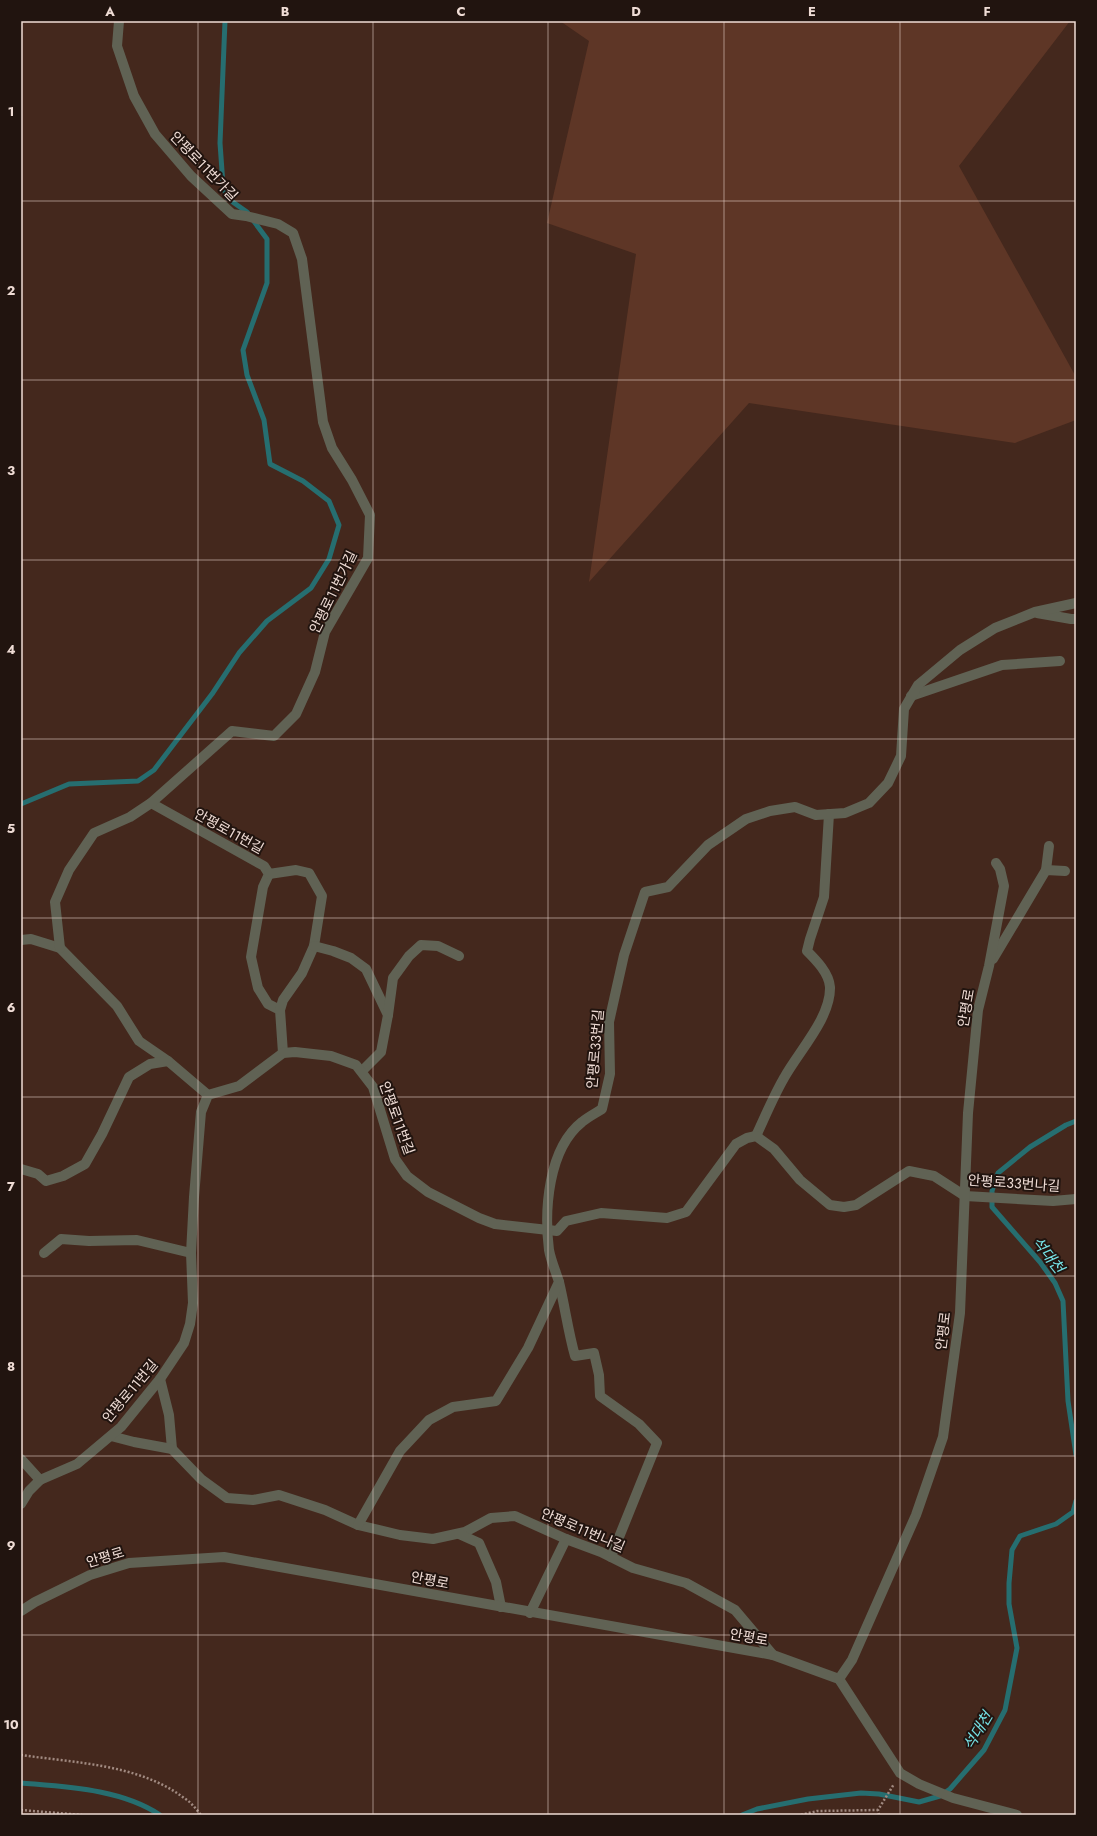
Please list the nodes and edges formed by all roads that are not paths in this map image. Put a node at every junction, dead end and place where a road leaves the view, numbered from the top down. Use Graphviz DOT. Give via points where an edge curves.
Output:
graph roads {
  1 [pos="119,21"];
  2 [pos="1076,603"];
  3 [pos="1035,612"];
  4 [pos="1076,619"];
  5 [pos="1060,661"];
  6 [pos="911,696"];
  7 [pos="151,803"];
  8 [pos="828,814"];
  9 [pos="1049,846"];
  10 [pos="996,863"];
  11 [pos="1046,870"];
  12 [pos="1065,871"];
  13 [pos="269,874"];
  14 [pos="21,940"];
  15 [pos="314,946"];
  16 [pos="60,948"];
  17 [pos="459,956"];
  18 [pos="989,966"];
  19 [pos="280,1010"];
  20 [pos="388,1015"];
  21 [pos="283,1053"];
  22 [pos="168,1061"];
  23 [pos="362,1071"];
  24 [pos="208,1095"];
  25 [pos="756,1136"];
  26 [pos="21,1169"];
  27 [pos="965,1196"];
  28 [pos="1076,1199"];
  29 [pos="548,1229"];
  30 [pos="44,1253"];
  31 [pos="191,1253"];
  32 [pos="559,1282"];
  33 [pos="160,1378"];
  34 [pos="111,1436"];
  35 [pos="172,1449"];
  36 [pos="21,1459"];
  37 [pos="40,1480"];
  38 [pos="21,1504"];
  39 [pos="358,1525"];
  40 [pos="459,1534"];
  41 [pos="566,1539"];
  42 [pos="611,1557"];
  43 [pos="501,1607"];
  44 [pos="21,1611"];
  45 [pos="530,1613"];
  46 [pos="772,1655"];
  47 [pos="840,1679"];
  48 [pos="1018,1815"];
  1 -- 7 [label="street, 안평로11번가길" via="116,46 134,96 155,134 191,176 232,214 278,224 293,233 302,259 323,422 332,448 370,514 368,558 325,632 315,672 296,714 274,736 232,731"];
  2 -- 3 [label="street"];
  3 -- 4 [label="street"];
  3 -- 6 [label="street" via="995,628 960,650 918,685"];
  5 -- 6 [label="street" via="1002,665"];
  6 -- 8 [label="street" via="904,709 901,756 888,783 869,803 845,813"];
  7 -- 13 [label="street, 안평로11번길" via="264,866"];
  7 -- 16 [label="street, 안평로11번가길" via="130,817 94,832 69,870 55,902"];
  8 -- 25 [label="street" via="824,897 808,951 827,977 830,987 827,1002 818,1025 784,1077"];
  8 -- 29 [label="street, 안평로33번길" via="816,814 795,807 770,811 746,819 708,845 668,887 645,892 624,955 609,1022 610,1074 602,1109 581,1122 562,1146 549,1188"];
  9 -- 11 [label="street"];
  10 -- 18 [label="street" via="1004,886"];
  11 -- 12 [label="street"];
  11 -- 18 [label="street"];
  13 -- 15 [label="street" via="296,870 309,874 322,896"];
  13 -- 19 [label="street, 안평로11번길" via="263,887 251,957 258,988 268,1004"];
  14 -- 16 [label="street" via="31,939"];
  15 -- 19 [label="street" via="302,973 282,1000"];
  15 -- 20 [label="street" via="351,958 366,969"];
  16 -- 22 [label="street" via="117,1006 139,1041"];
  17 -- 20 [label="street" via="438,946 421,945 409,956 393,978"];
  18 -- 27 [label="street, 안평로" via="978,1010 968,1113"];
  19 -- 21 [label="street"];
  20 -- 23 [label="street" via="380,1052"];
  21 -- 23 [label="street, 안평로11번길" via="331,1056 356,1065"];
  21 -- 24 [label="street" via="239,1086"];
  22 -- 24 [label="street"];
  22 -- 26 [label="street" via="150,1064 129,1077 85,1164 63,1176 46,1181 38,1174"];
  23 -- 29 [label="street, 안평로11번길" via="373,1087 395,1159 407,1176 428,1192 478,1218 495,1224"];
  24 -- 31 [label="street, 안평로11번길" via="201,1112"];
  25 -- 27 [label="street, 안평로33번나길" via="774,1149 800,1180 830,1205 856,1205 909,1171 934,1176"];
  25 -- 29 [label="street" via="736,1144 686,1212 667,1218 601,1214 566,1221 557,1230"];
  27 -- 28 [label="street, 안평로33번나길" via="1053,1202"];
  27 -- 47 [label="street, 안평로" via="960,1313 943,1437 913,1522 852,1660"];
  29 -- 32 [label="street, 안평로33번길" via="550,1252"];
  30 -- 31 [label="street" via="61,1239 137,1240"];
  31 -- 33 [label="street, 안평로11번길" via="193,1303 190,1324 184,1343"];
  32 -- 39 [label="street" via="528,1348 496,1401 453,1406 430,1420 400,1451"];
  32 -- 42 [label="street, 안평로33번길" via="575,1356 594,1353 600,1396 639,1424 657,1443"];
  33 -- 34 [label="street, 안평로11번길"];
  33 -- 35 [label="street" via="169,1415"];
  34 -- 35 [label="street"];
  34 -- 37 [label="street, 안평로11번길" via="77,1464"];
  35 -- 39 [label="street, 안평로11번나길" via="201,1479 227,1498 253,1500 279,1495 325,1510"];
  36 -- 37 [label="street"];
  37 -- 38 [label="street, 안평로11번길"];
  39 -- 40 [label="street, 안평로11번나길" via="433,1540"];
  40 -- 41 [label="street, 안평로11번나길" via="491,1518 515,1516"];
  40 -- 43 [label="street" via="479,1543 496,1582"];
  41 -- 42 [label="street, 안평로11번나길"];
  41 -- 45 [label="street"];
  42 -- 46 [label="street, 안평로11번나길" via="633,1568 686,1583 735,1610"];
  43 -- 44 [label="street, 안평로" via="224,1557 129,1563 90,1575"];
  43 -- 45 [label="street, 안평로"];
  45 -- 46 [label="street, 안평로"];
  46 -- 47 [label="street, 안평로"];
  47 -- 48 [label="street" via="900,1773 952,1798"];
}
